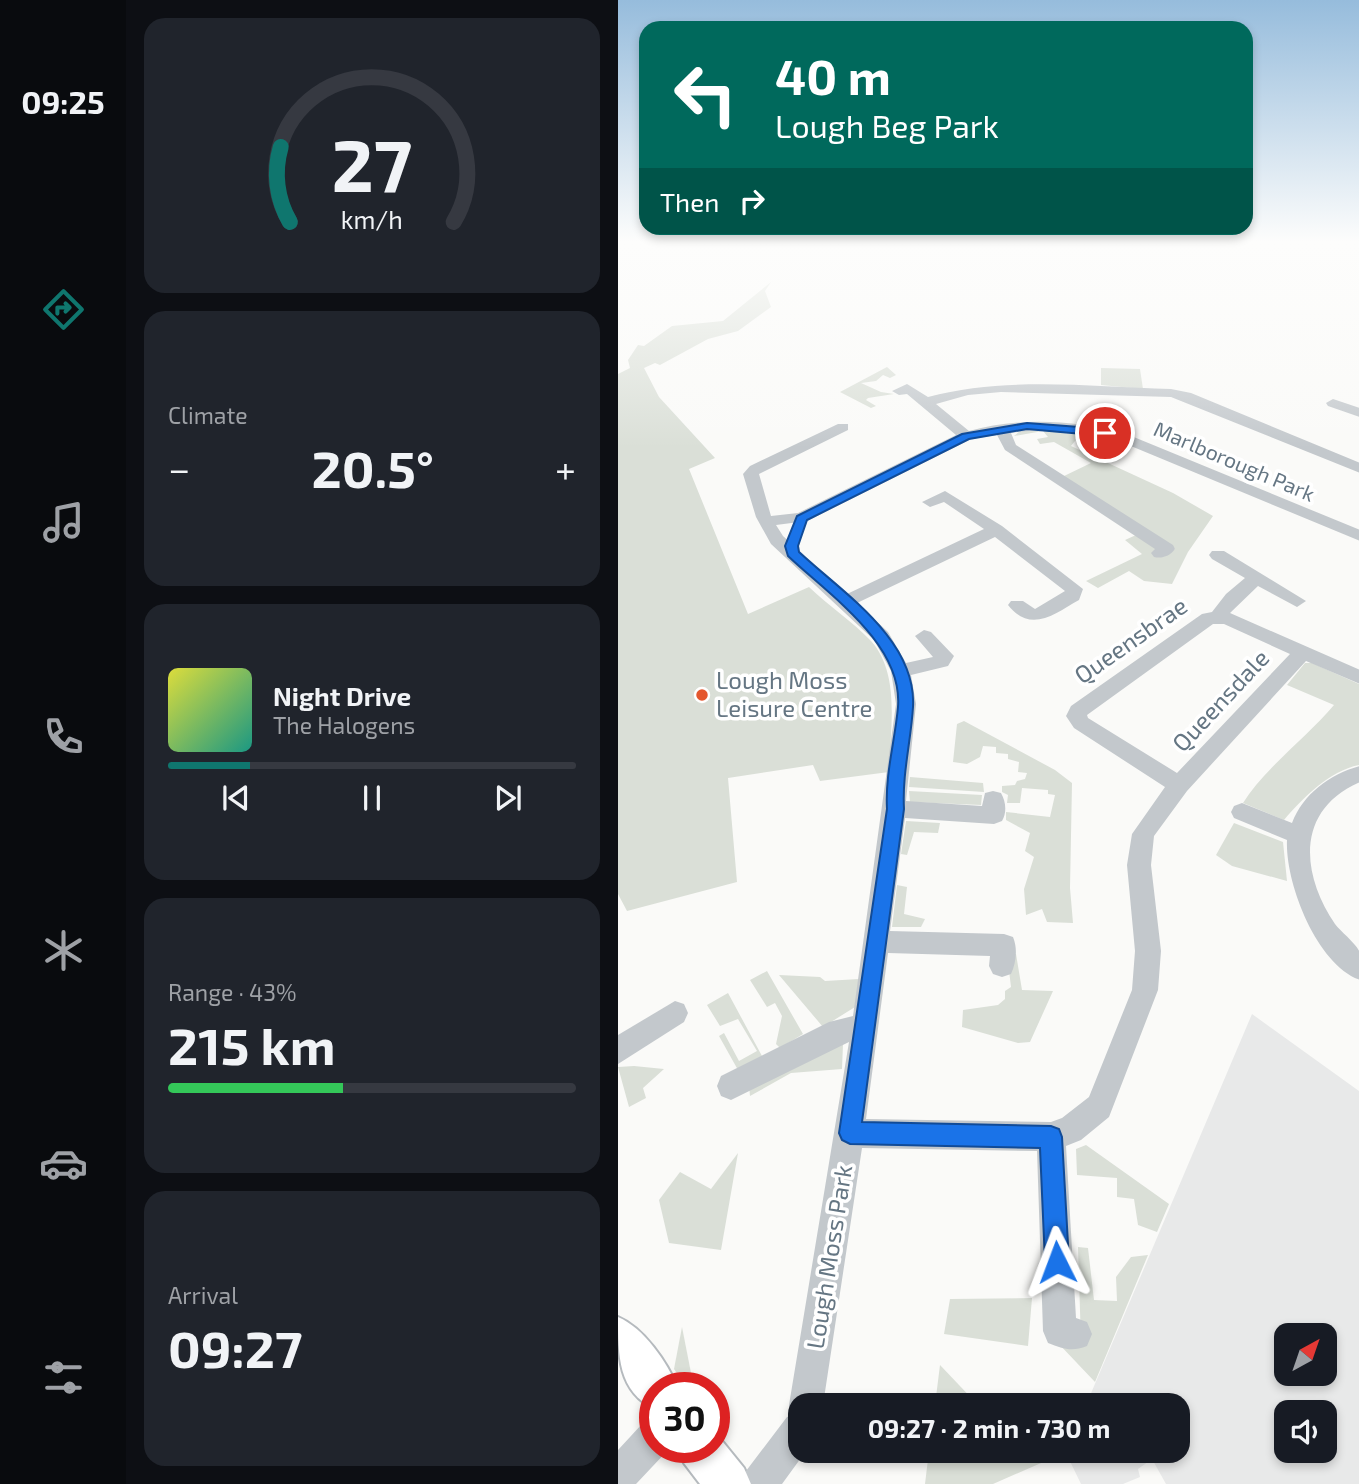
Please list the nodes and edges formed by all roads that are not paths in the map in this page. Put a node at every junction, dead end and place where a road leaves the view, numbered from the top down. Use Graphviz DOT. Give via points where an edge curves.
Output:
graph roads {
  1 [pos="899,391"];
  2 [pos="927,402"];
  3 [pos="1333,404"];
  4 [pos="1359,413"];
  5 [pos="843,427"];
  6 [pos="1002,429"];
  7 [pos="966,436"];
  8 [pos="1359,469"];
  9 [pos="930,502"];
  10 [pos="801,518"];
  11 [pos="767,520"];
  12 [pos="996,530"];
  13 [pos="1359,536"];
  14 [pos="1160,553"];
  15 [pos="793,554"];
  16 [pos="1218,555"];
  17 [pos="1256,578"];
  18 [pos="1297,601"];
  19 [pos="845,602"];
  20 [pos="1017,606"];
  21 [pos="1219,616"];
  22 [pos="924,636"];
  23 [pos="1302,653"];
  24 [pos="901,671"];
  25 [pos="1359,678"];
  26 [pos="1359,774"];
  27 [pos="1179,785"];
  28 [pos="993,799"];
  29 [pos="895,809"];
  30 [pos="1242,813"];
  31 [pos="1298,835"];
  32 [pos="874,942"];
  33 [pos="1002,966"];
  34 [pos="1359,969"];
  35 [pos="675,1013"];
  36 [pos="863,1027"];
  37 [pos="618,1051"];
  38 [pos="731,1086"];
  39 [pos="850,1133"];
  40 [pos="1051,1137"];
  41 [pos="1059,1332"];
  42 [pos="618,1338"];
  43 [pos="644,1372"];
  44 [pos="808,1393"];
  45 [pos="788,1446"];
  46 [pos="639,1454"];
  47 [pos="712,1463"];
  48 [pos="618,1477"];
  49 [pos="728,1484"];
  50 [pos="759,1484"];
  1 -- 2 [label="street" via="907,388"];
  2 -- 7 [label="street"];
  2 -- 8 [label="street" via="1001,388 1171,393"];
  3 -- 4 [label="street"];
  5 -- 11 [label="street, Lough Moss Park" via="755,469 751,474 754,493"];
  6 -- 7 [label="street, Marlborough Park"];
  6 -- 13 [label="street, Marlborough Park" via="1091,429 1119,436"];
  6 -- 14 [label="street" via="1010,447 1167,549"];
  7 -- 10 [label="street, Marlborough Park"];
  9 -- 12 [label="street" via="945,496"];
  10 -- 11 [label="street"];
  10 -- 15 [label="street" via="791,546"];
  11 -- 15 [label="street, Lough Moss Park" via="777,540"];
  12 -- 19 [label="street"];
  12 -- 20 [label="street" via="1074,589 1073,596 1034,617"];
  15 -- 19 [label="street, Lough Moss Park"];
  16 -- 17 [label="street"];
  17 -- 18 [label="street"];
  17 -- 21 [label="street"];
  19 -- 24 [label="street, Lough Moss Park" via="881,636"];
  21 -- 23 [label="street"];
  21 -- 27 [label="street, Queensbrae" via="1209,618 1076,716"];
  22 -- 24 [label="street" via="941,651 941,662"];
  23 -- 25 [label="street"];
  23 -- 27 [label="street, Queensdale"];
  24 -- 29 [label="street, Lough Moss Park" via="906,704"];
  26 -- 31 [label="street" via="1343,780 1316,802"];
  27 -- 40 [label="street, Queensdale" via="1151,820 1139,848 1148,951 1145,990 1099,1107 1071,1130"];
  28 -- 29 [label="street" via="994,815"];
  29 -- 32 [label="street, Lough Moss Park"];
  30 -- 31 [label="street"];
  31 -- 34 [label="street" via="1297,868 1311,903 1336,944"];
  32 -- 33 [label="street" via="1004,945"];
  32 -- 36 [label="street, Lough Moss Park"];
  35 -- 37 [label="street"];
  36 -- 38 [label="street" via="839,1031"];
  36 -- 39 [label="street, Lough Moss Park"];
  39 -- 40 [label="street"];
  39 -- 44 [label="street, Lough Moss Park"];
  40 -- 41 [label="street"];
  42 -- 43 [label="main road"];
  45 -- 50 [label="street"];
  46 -- 48 [label="street"];
  47 -- 49 [label="main road"];
}
